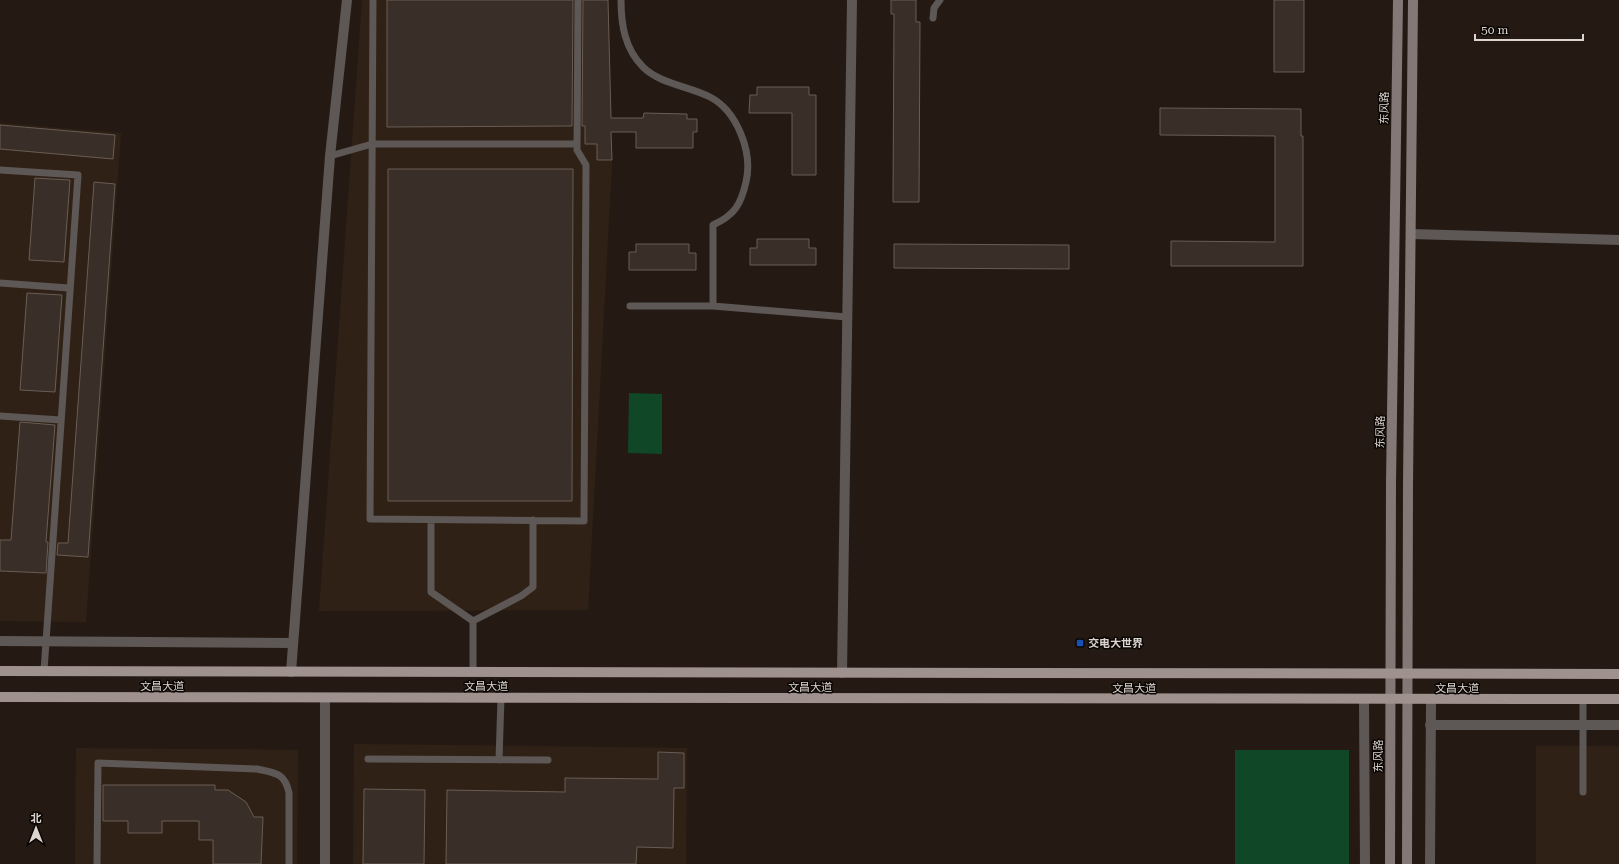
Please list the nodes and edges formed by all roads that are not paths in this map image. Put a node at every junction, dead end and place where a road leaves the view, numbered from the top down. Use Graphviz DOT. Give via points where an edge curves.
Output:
graph roads {
  1 [pos="347,0"];
  2 [pos="372,0"];
  3 [pos="578,0"];
  4 [pos="621,0"];
  5 [pos="852,0"];
  6 [pos="940,0"];
  7 [pos="1398,0"];
  8 [pos="1413,0"];
  9 [pos="933,18"];
  10 [pos="372,144"];
  11 [pos="577,144"];
  12 [pos="330,156"];
  13 [pos="0,170"];
  14 [pos="1411,234"];
  15 [pos="1619,240"];
  16 [pos="0,283"];
  17 [pos="69,288"];
  18 [pos="630,306"];
  19 [pos="713,306"];
  20 [pos="847,317"];
  21 [pos="0,416"];
  22 [pos="60,420"];
  23 [pos="431,520"];
  24 [pos="533,520"];
  25 [pos="474,621"];
  26 [pos="0,642"];
  27 [pos="46,642"];
  28 [pos="293,644"];
  29 [pos="0,671"];
  30 [pos="44,671"];
  31 [pos="291,672"];
  32 [pos="474,672"];
  33 [pos="842,673"];
  34 [pos="1390,674"];
  35 [pos="1407,674"];
  36 [pos="1619,674"];
  37 [pos="0,697"];
  38 [pos="326,698"];
  39 [pos="501,698"];
  40 [pos="1584,699"];
  41 [pos="1619,699"];
  42 [pos="1364,700"];
  43 [pos="1390,700"];
  44 [pos="1407,700"];
  45 [pos="1431,700"];
  46 [pos="1583,724"];
  47 [pos="1430,725"];
  48 [pos="1619,725"];
  49 [pos="368,759"];
  50 [pos="499,760"];
  51 [pos="548,760"];
  52 [pos="1583,792"];
  53 [pos="97,864"];
  54 [pos="289,864"];
  55 [pos="325,864"];
  56 [pos="1365,864"];
  57 [pos="1390,864"];
  58 [pos="1407,864"];
  59 [pos="1430,864"];
  1 -- 12 [label="street"];
  2 -- 10 [label="lane"];
  3 -- 11 [label="lane"];
  4 -- 19 [label="lane" via="624,36 632,54 644,68 654,76 710,97 722,106 743,140 748,177 743,196 734,213 713,225"];
  5 -- 20 [label="street"];
  6 -- 9 [label="lane" via="934,8"];
  7 -- 34 [label="main road, 东风路"];
  8 -- 14 [label="main road"];
  10 -- 11 [label="lane"];
  10 -- 12 [label="lane"];
  10 -- 23 [label="lane" via="370,520"];
  11 -- 24 [label="lane" via="577,150 586,165 584,521"];
  12 -- 28 [label="street"];
  13 -- 17 [label="lane" via="78,175"];
  14 -- 15 [label="street"];
  14 -- 35 [label="main road"];
  16 -- 17 [label="lane"];
  17 -- 22 [label="lane"];
  18 -- 19 [label="lane"];
  19 -- 20 [label="lane"];
  20 -- 33 [label="street"];
  21 -- 22 [label="lane"];
  22 -- 27 [label="lane"];
  23 -- 24 [label="lane"];
  23 -- 25 [label="lane" via="431,592"];
  24 -- 25 [label="lane" via="533,587"];
  25 -- 32 [label="lane"];
  26 -- 27 [label="street"];
  27 -- 28 [label="street"];
  27 -- 30 [label="lane"];
  28 -- 31 [label="street"];
  29 -- 30 [label="main road, 文昌大道"];
  30 -- 31 [label="main road, 文昌大道"];
  31 -- 32 [label="main road, 文昌大道"];
  32 -- 33 [label="main road, 文昌大道"];
  33 -- 34 [label="main road, 文昌大道"];
  34 -- 35 [label="main road, 文昌大道"];
  34 -- 43 [label="main road, 东风路"];
  35 -- 36 [label="main road, 文昌大道"];
  35 -- 44 [label="main road"];
  37 -- 38 [label="main road, 文昌大道"];
  38 -- 39 [label="main road, 文昌大道"];
  38 -- 55 [label="street"];
  39 -- 42 [label="main road, 文昌大道"];
  39 -- 50 [label="lane"];
  40 -- 41 [label="main road, 文昌大道"];
  40 -- 45 [label="main road, 文昌大道"];
  40 -- 46 [label="lane"];
  42 -- 43 [label="main road, 文昌大道"];
  42 -- 56 [label="street"];
  43 -- 44 [label="main road, 文昌大道"];
  43 -- 57 [label="main road, 东风路"];
  44 -- 45 [label="main road, 文昌大道"];
  44 -- 58 [label="main road"];
  45 -- 47 [label="street"];
  46 -- 47 [label="street"];
  46 -- 48 [label="street"];
  46 -- 52 [label="lane"];
  47 -- 59 [label="street"];
  49 -- 50 [label="lane"];
  50 -- 51 [label="lane"];
  53 -- 54 [label="lane" via="98,763 257,769 283,777 289,793"];
}
